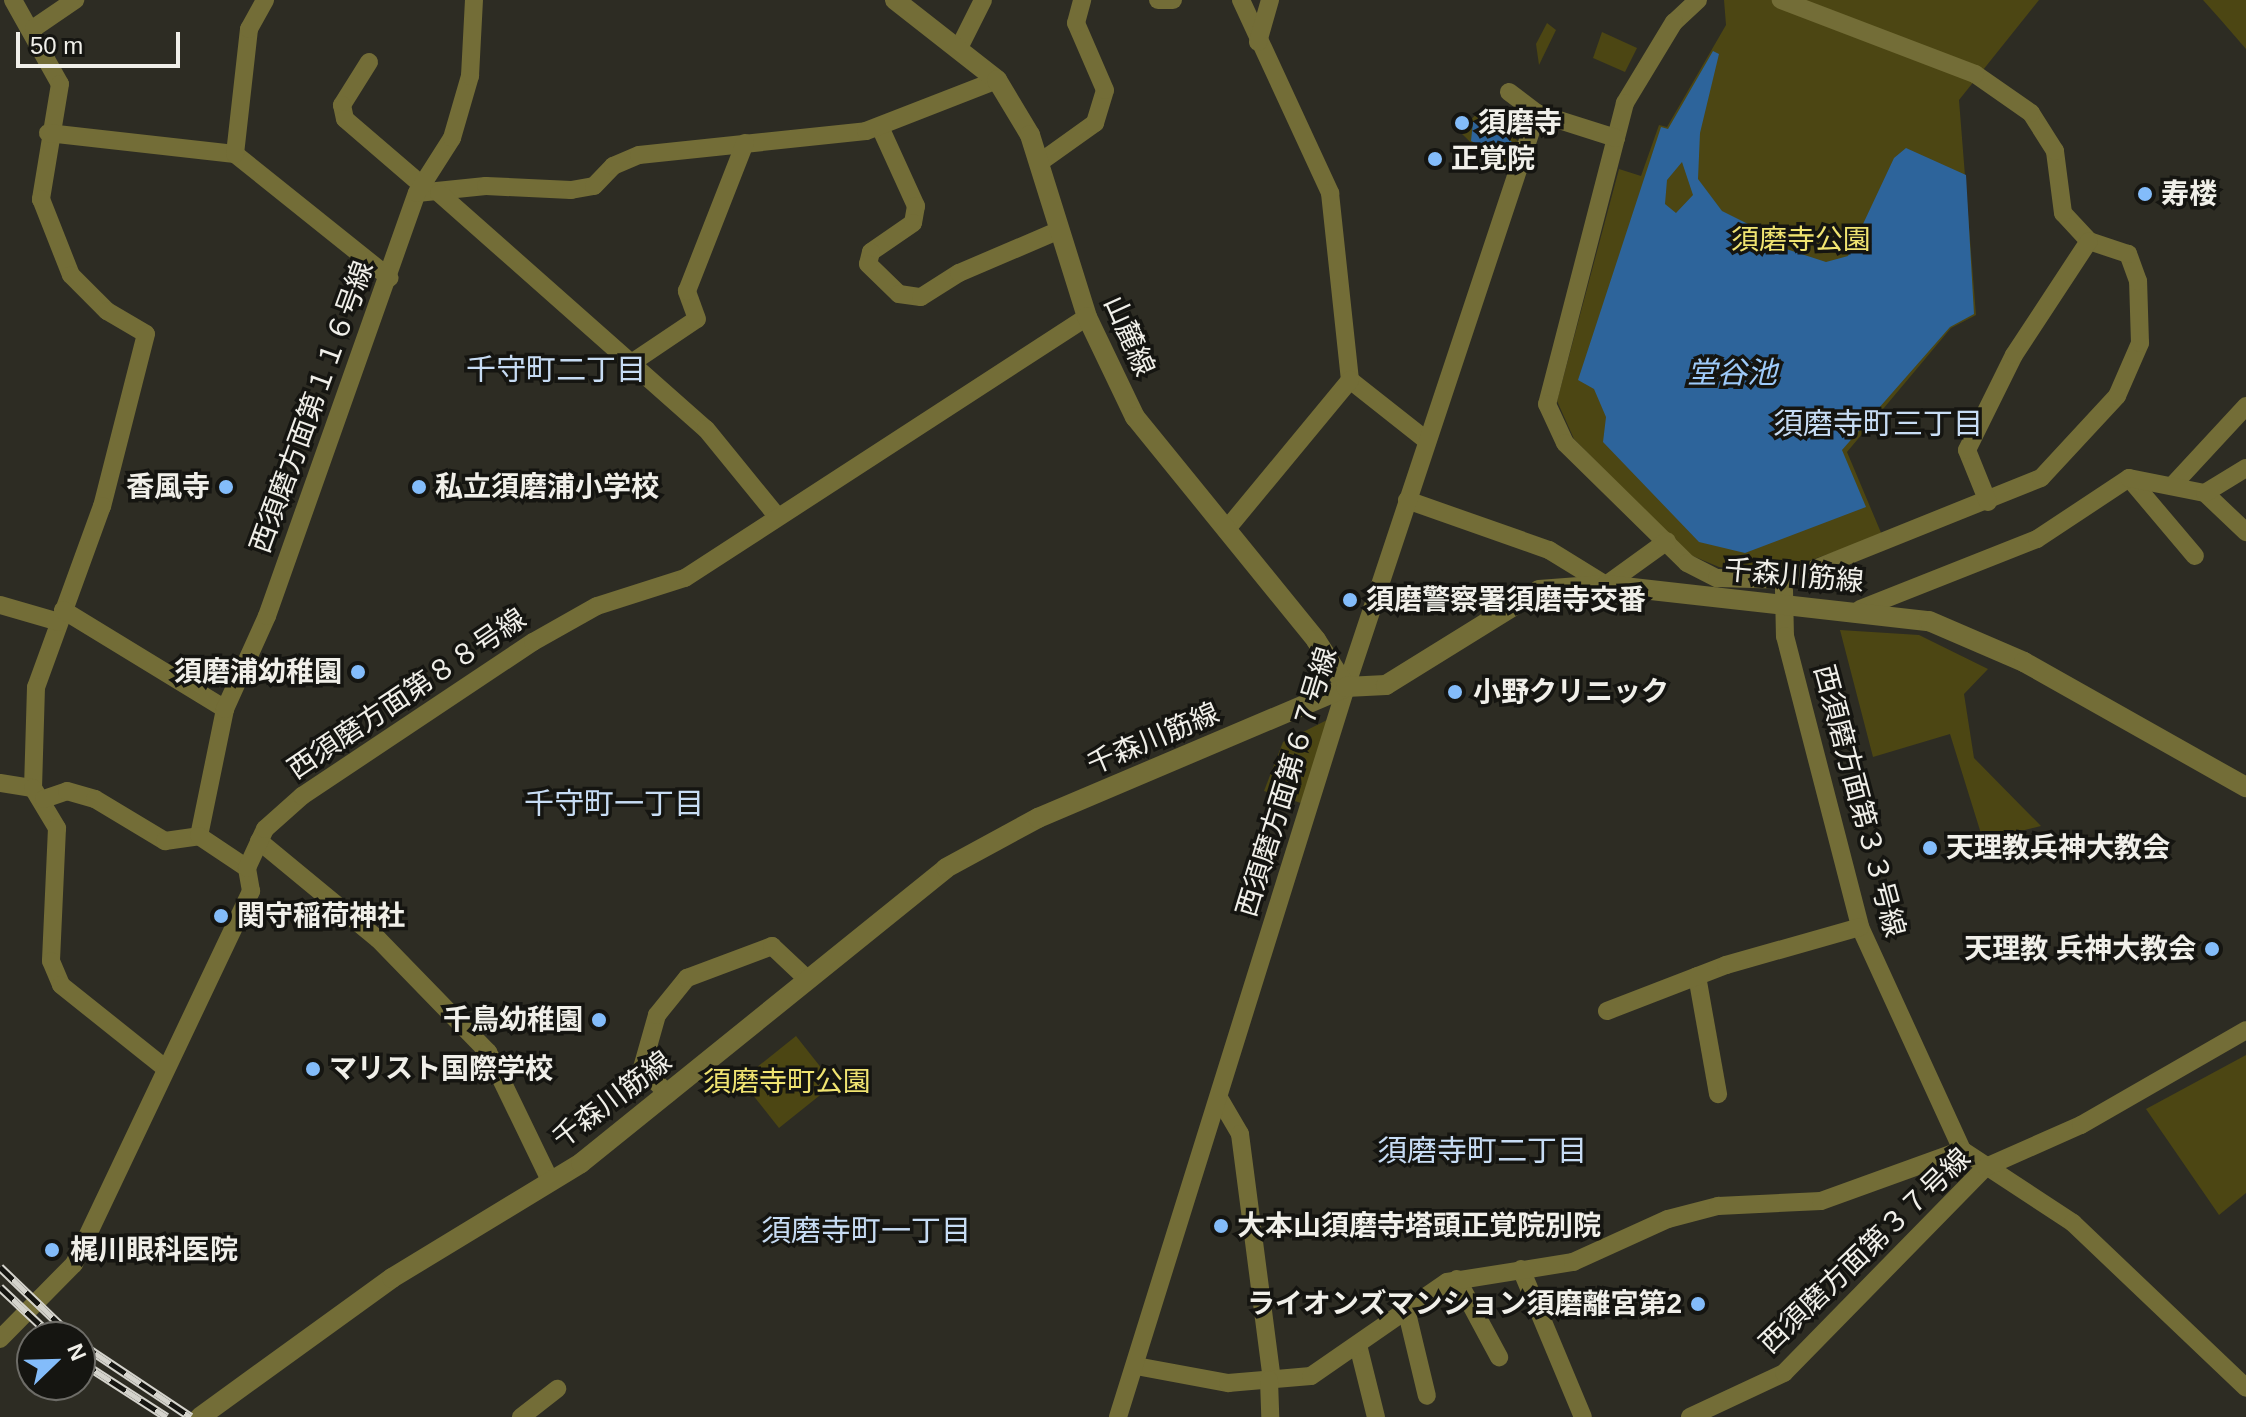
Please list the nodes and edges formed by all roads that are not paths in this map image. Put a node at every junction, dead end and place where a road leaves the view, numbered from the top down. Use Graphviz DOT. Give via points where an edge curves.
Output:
graph roads {
  1 [pos="13,0"];
  2 [pos="75,0"];
  3 [pos="265,0"];
  4 [pos="474,0"];
  5 [pos="895,0"];
  6 [pos="983,0"];
  7 [pos="1082,0"];
  8 [pos="1158,0"];
  9 [pos="1173,0"];
  10 [pos="1241,0"];
  11 [pos="1270,0"];
  12 [pos="1698,0"];
  13 [pos="1781,0"];
  14 [pos="34,28"];
  15 [pos="1258,42"];
  16 [pos="960,46"];
  17 [pos="369,62"];
  18 [pos="997,80"];
  19 [pos="1509,92"];
  20 [pos="1537,113"];
  21 [pos="880,127"];
  22 [pos="48,133"];
  23 [pos="1616,138"];
  24 [pos="745,143"];
  25 [pos="235,154"];
  26 [pos="1039,163"];
  27 [pos="426,191"];
  28 [pos="1060,230"];
  29 [pos="2089,241"];
  30 [pos="390,278"];
  31 [pos="1087,317"];
  32 [pos="627,366"];
  33 [pos="1350,380"];
  34 [pos="2246,406"];
  35 [pos="1426,440"];
  36 [pos="2246,468"];
  37 [pos="2129,478"];
  38 [pos="2172,486"];
  39 [pos="2205,493"];
  40 [pos="1407,500"];
  41 [pos="1988,502"];
  42 [pos="777,516"];
  43 [pos="1226,530"];
  44 [pos="2246,532"];
  45 [pos="1667,541"];
  46 [pos="2195,556"];
  47 [pos="1787,580"];
  48 [pos="1606,585"];
  49 [pos="1780,604"];
  50 [pos="0,605"];
  51 [pos="1860,609"];
  52 [pos="61,616"];
  53 [pos="1346,687"];
  54 [pos="225,709"];
  55 [pos="0,783"];
  56 [pos="2246,787"];
  57 [pos="38,794"];
  58 [pos="199,836"];
  59 [pos="259,841"];
  60 [pos="247,868"];
  61 [pos="1860,927"];
  62 [pos="1697,976"];
  63 [pos="807,979"];
  64 [pos="1607,1011"];
  65 [pos="2246,1030"];
  66 [pos="165,1068"];
  67 [pos="668,1094"];
  68 [pos="1718,1094"];
  69 [pos="1219,1098"];
  70 [pos="1962,1150"];
  71 [pos="1986,1167"];
  72 [pos="550,1180"];
  73 [pos="1521,1269"];
  74 [pos="1457,1279"];
  75 [pos="1407,1313"];
  76 [pos="0,1339"];
  77 [pos="1359,1349"];
  78 [pos="1499,1357"];
  79 [pos="1136,1366"];
  80 [pos="1271,1380"];
  81 [pos="2246,1388"];
  82 [pos="557,1389"];
  83 [pos="1427,1396"];
  84 [pos="200,1417"];
  85 [pos="521,1417"];
  86 [pos="1118,1417"];
  87 [pos="1270,1417"];
  88 [pos="1376,1417"];
  89 [pos="1583,1417"];
  90 [pos="1690,1417"];
  1 -- 14 [label="street"];
  2 -- 14 [label="street"];
  3 -- 25 [label="street" via="249,29"];
  4 -- 27 [label="street, 西須磨方面第１１６号線" via="470,76 452,138"];
  5 -- 16 [label="street, 山麓線"];
  6 -- 16 [label="street"];
  7 -- 26 [label="street" via="1076,23 1105,90 1095,123"];
  8 -- 9 [label="street"];
  10 -- 15 [label="street"];
  11 -- 15 [label="street"];
  12 -- 23 [label="street" via="1647,65"];
  13 -- 29 [label="street" via="2003,89 2055,151 2063,213"];
  14 -- 22 [label="street" via="60,84"];
  15 -- 33 [label="street" via="1330,193"];
  16 -- 18 [label="street, 山麓線"];
  17 -- 27 [label="street" via="342,105 345,119"];
  18 -- 21 [label="street"];
  18 -- 26 [label="street, 山麓線"];
  19 -- 20 [label="street"];
  20 -- 23 [label="street"];
  20 -- 35 [label="street, 西須磨方面第６７号線"];
  21 -- 24 [label="street"];
  21 -- 28 [label="street" via="916,206 913,223 871,252 868,264 899,294 921,297 959,273"];
  22 -- 25 [label="street"];
  22 -- 52 [label="street" via="41,199 71,275 107,311 146,334 102,506"];
  23 -- 45 [label="street" via="1547,404 1565,443"];
  24 -- 27 [label="street" via="639,155 613,166 594,186 571,190 486,186"];
  24 -- 32 [label="street" via="687,291 697,319"];
  25 -- 30 [label="street"];
  26 -- 28 [label="street, 山麓線"];
  27 -- 30 [label="street, 西須磨方面第１１６号線"];
  27 -- 32 [label="street"];
  28 -- 31 [label="street, 山麓線"];
  29 -- 41 [label="street" via="2014,355 1967,450"];
  29 -- 41 [label="street" via="2128,254 2138,281 2140,343 2117,396 2041,478"];
  30 -- 54 [label="street, 西須磨方面第１１６号線" via="267,616"];
  31 -- 42 [label="street, 西須磨方面第８８号線"];
  31 -- 43 [label="street, 山麓線" via="1135,417"];
  32 -- 42 [label="street" via="706,429"];
  33 -- 35 [label="street"];
  33 -- 43 [label="street"];
  34 -- 38 [label="street"];
  35 -- 40 [label="street, 西須磨方面第６７号線"];
  36 -- 39 [label="street"];
  37 -- 38 [label="street"];
  37 -- 46 [label="street"];
  37 -- 51 [label="street" via="2037,539"];
  38 -- 39 [label="street"];
  39 -- 44 [label="street"];
  40 -- 48 [label="street" via="1549,550"];
  40 -- 53 [label="street, 西須磨方面第６７号線"];
  41 -- 47 [label="street"];
  42 -- 59 [label="street, 西須磨方面第８８号線" via="685,578 597,606 533,642 302,796"];
  43 -- 53 [label="street, 山麓線"];
  45 -- 47 [label="street" via="1687,563 1717,578"];
  45 -- 48 [label="street"];
  47 -- 49 [label="street"];
  48 -- 49 [label="street, 千森川筋線"];
  48 -- 53 [label="street, 千森川筋線" via="1539,590 1386,685"];
  49 -- 51 [label="street, 千森川筋線"];
  49 -- 61 [label="street, 西須磨方面第３３号線"];
  50 -- 52 [label="street"];
  51 -- 56 [label="street, 千森川筋線" via="1929,621 2024,662"];
  52 -- 54 [label="street"];
  52 -- 57 [label="street" via="36,687"];
  53 -- 63 [label="street, 千森川筋線" via="1038,818 946,868"];
  53 -- 69 [label="street, 西須磨方面第６７号線"];
  54 -- 58 [label="street, 西須磨方面第１１６号線"];
  55 -- 57 [label="street"];
  57 -- 58 [label="street" via="67,791 95,799 165,841"];
  57 -- 66 [label="street" via="57,828 51,961 61,985"];
  58 -- 60 [label="street"];
  59 -- 60 [label="street, 西須磨方面第８８号線"];
  59 -- 72 [label="street" via="378,939 488,1052"];
  60 -- 66 [label="street, 西須磨方面第８８号線" via="251,891"];
  61 -- 62 [label="street"];
  61 -- 70 [label="street, 西須磨方面第３３号線"];
  62 -- 64 [label="street"];
  62 -- 68 [label="street"];
  63 -- 67 [label="street, 千森川筋線"];
  63 -- 67 [label="street" via="772,946 687,978 657,1015 642,1068"];
  65 -- 71 [label="street, 西須磨方面第３７号線" via="2081,1125"];
  66 -- 76 [label="street, 西須磨方面第８８号線" via="74,1264"];
  67 -- 72 [label="street, 千森川筋線"];
  69 -- 79 [label="street, 西須磨方面第６７号線"];
  69 -- 80 [label="street" via="1240,1134"];
  70 -- 71 [label="street"];
  70 -- 73 [label="street" via="1821,1201 1718,1206 1668,1219 1573,1262"];
  71 -- 81 [label="street" via="2073,1223"];
  71 -- 90 [label="street, 西須磨方面第３７号線" via="1784,1373"];
  72 -- 84 [label="street, 千森川筋線" via="392,1278"];
  73 -- 74 [label="street"];
  73 -- 89 [label="street"];
  74 -- 75 [label="street"];
  74 -- 78 [label="street"];
  75 -- 77 [label="street"];
  75 -- 83 [label="street"];
  77 -- 80 [label="street" via="1311,1376"];
  77 -- 88 [label="street"];
  79 -- 80 [label="street" via="1228,1383"];
  79 -- 86 [label="street, 西須磨方面第６７号線"];
  80 -- 87 [label="street"];
  82 -- 85 [label="street"];
}
